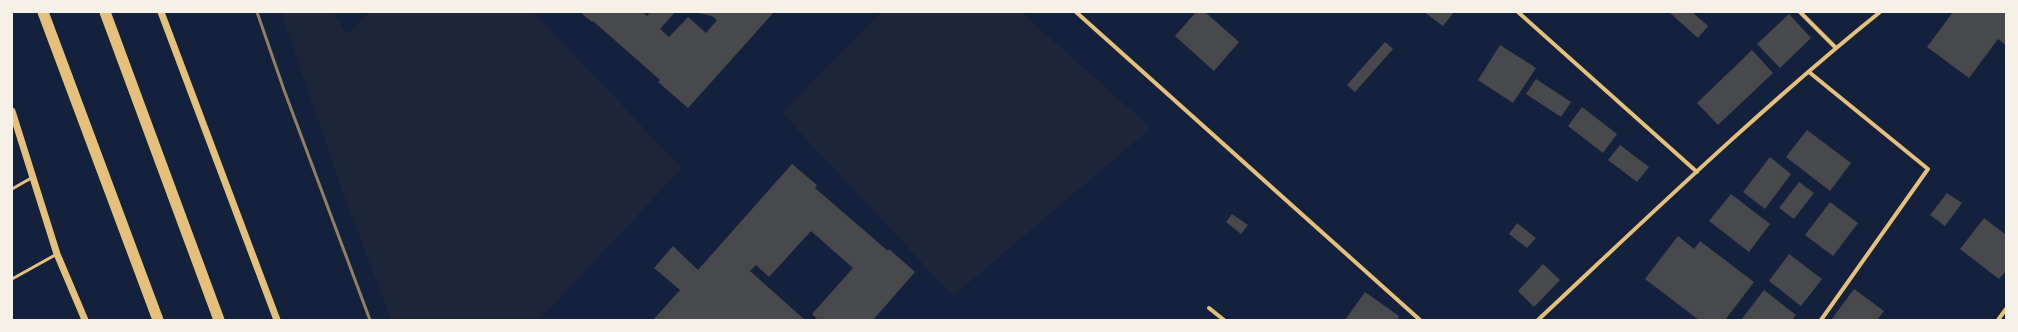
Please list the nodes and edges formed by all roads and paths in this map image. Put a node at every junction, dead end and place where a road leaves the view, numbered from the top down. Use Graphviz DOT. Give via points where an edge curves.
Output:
graph roads {
  1 [pos="43,12"];
  2 [pos="104,12"];
  3 [pos="161,12"];
  4 [pos="1076,12"];
  5 [pos="1518,12"];
  6 [pos="1800,12"];
  7 [pos="1880,12"];
  8 [pos="1836,48"];
  9 [pos="1809,72"];
  10 [pos="12,111"];
  11 [pos="1697,172"];
  12 [pos="33,177"];
  13 [pos="12,189"];
  14 [pos="57,254"];
  15 [pos="12,279"];
  16 [pos="1209,308"];
  17 [pos="2006,308"];
  18 [pos="85,320"];
  19 [pos="158,320"];
  20 [pos="220,320"];
  21 [pos="277,320"];
  22 [pos="1224,320"];
  23 [pos="1420,320"];
  24 [pos="1538,320"];
  25 [pos="1821,320"];
  26 [pos="1998,320"];
  1 -- 19 [label="highway"];
  2 -- 20 [label="highway"];
  3 -- 21 [label="street"];
  4 -- 23 [label="street"];
  5 -- 11 [label="street"];
  6 -- 8 [label="street"];
  7 -- 8 [label="street"];
  8 -- 9 [label="street"];
  9 -- 11 [label="street"];
  9 -- 25 [label="street" via="1928,169"];
  10 -- 12 [label="street"];
  11 -- 24 [label="street"];
  12 -- 13 [label="lane"];
  12 -- 14 [label="street"];
  14 -- 15 [label="lane"];
  14 -- 18 [label="street"];
  16 -- 22 [label="street"];
  17 -- 26 [label="street"];
}
